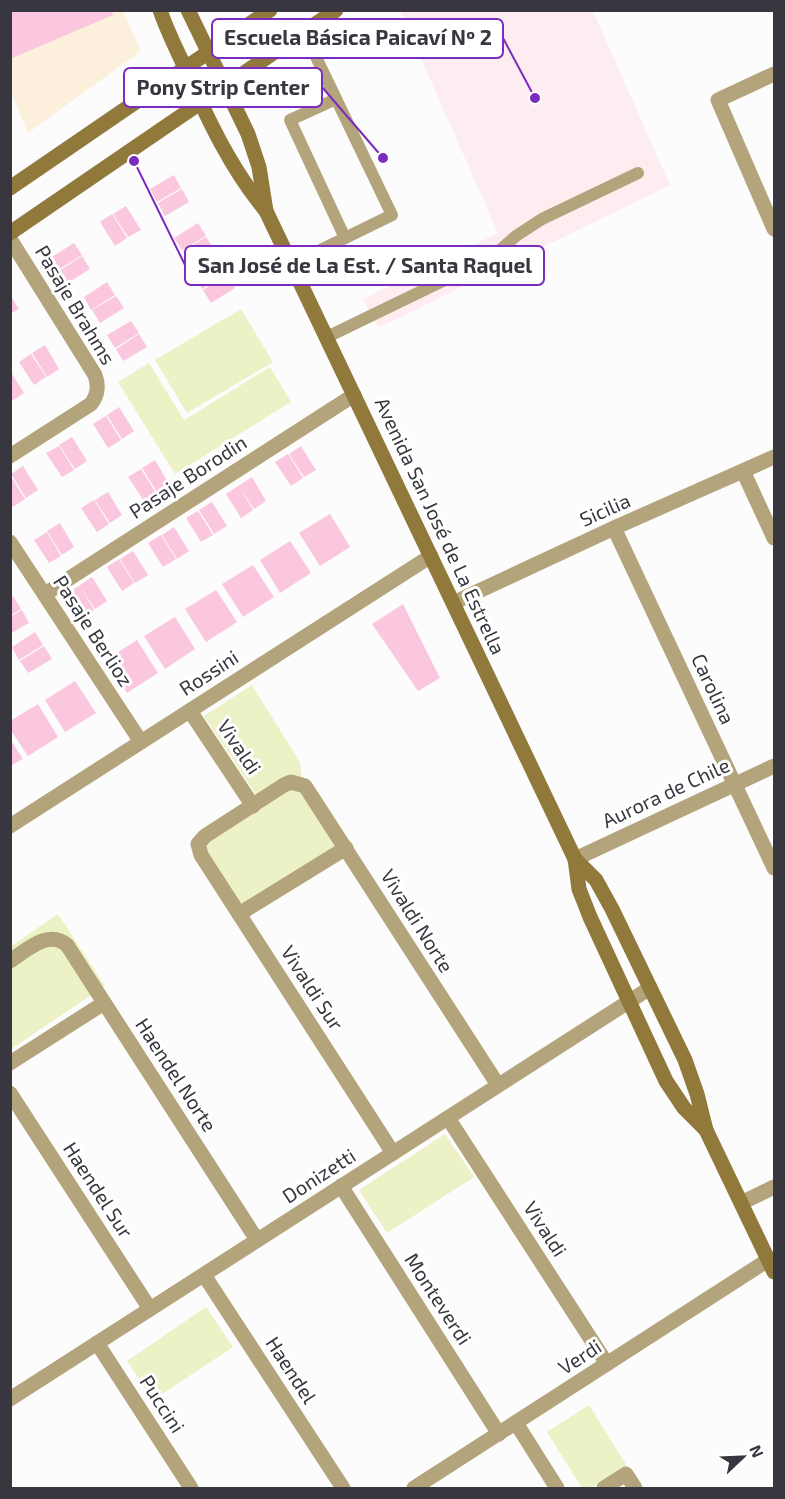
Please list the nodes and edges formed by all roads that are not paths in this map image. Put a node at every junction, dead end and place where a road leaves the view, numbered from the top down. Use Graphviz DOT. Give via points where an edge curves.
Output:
graph roads {
  1 [pos="160,10"];
  2 [pos="188,10"];
  3 [pos="336,10"];
  4 [pos="269,11"];
  5 [pos="304,32"];
  6 [pos="210,53"];
  7 [pos="186,70"];
  8 [pos="774,75"];
  9 [pos="226,86"];
  10 [pos="336,99"];
  11 [pos="201,104"];
  12 [pos="638,173"];
  13 [pos="10,188"];
  14 [pos="266,211"];
  15 [pos="774,229"];
  16 [pos="10,233"];
  17 [pos="345,238"];
  18 [pos="10,239"];
  19 [pos="292,264"];
  20 [pos="327,337"];
  21 [pos="354,394"];
  22 [pos="10,456"];
  23 [pos="774,457"];
  24 [pos="743,471"];
  25 [pos="614,528"];
  26 [pos="774,538"];
  27 [pos="10,542"];
  28 [pos="431,556"];
  29 [pos="45,594"];
  30 [pos="453,603"];
  31 [pos="190,711"];
  32 [pos="141,742"];
  33 [pos="774,766"];
  34 [pos="299,783"];
  35 [pos="735,784"];
  36 [pos="253,806"];
  37 [pos="10,826"];
  38 [pos="198,844"];
  39 [pos="346,848"];
  40 [pos="575,859"];
  41 [pos="774,868"];
  42 [pos="239,914"];
  43 [pos="10,961"];
  44 [pos="650,988"];
  45 [pos="629,1001"];
  46 [pos="104,1003"];
  47 [pos="10,1063"];
  48 [pos="498,1085"];
  49 [pos="10,1093"];
  50 [pos="448,1118"];
  51 [pos="706,1130"];
  52 [pos="393,1153"];
  53 [pos="340,1186"];
  54 [pos="774,1187"];
  55 [pos="741,1203"];
  56 [pos="257,1240"];
  57 [pos="771,1266"];
  58 [pos="204,1275"];
  59 [pos="150,1309"];
  60 [pos="97,1343"];
  61 [pos="607,1364"];
  62 [pos="12,1395"];
  63 [pos="516,1423"];
  64 [pos="499,1434"];
  65 [pos="191,1488"];
  66 [pos="344,1488"];
  67 [pos="414,1488"];
  68 [pos="557,1488"];
  69 [pos="604,1488"];
  70 [pos="635,1488"];
  1 -- 7 [label="main road, Avenida San José de La Estrella"];
  2 -- 6 [label="main road, Avenida San José de La Estrella"];
  3 -- 5 [label="main road"];
  4 -- 6 [label="main road"];
  5 -- 9 [label="main road"];
  5 -- 10 [label="lane"];
  6 -- 7 [label="main road"];
  6 -- 9 [label="main road, Avenida San José de La Estrella"];
  7 -- 11 [label="main road, Avenida San José de La Estrella"];
  7 -- 13 [label="main road"];
  8 -- 15 [label="street" via="718,100"];
  9 -- 11 [label="main road"];
  9 -- 14 [label="main road, Avenida San José de La Estrella" via="254,150"];
  10 -- 17 [label="lane" via="290,120"];
  10 -- 17 [label="lane" via="392,215"];
  11 -- 14 [label="main road, Avenida San José de La Estrella" via="228,158"];
  11 -- 16 [label="main road"];
  12 -- 20 [label="lane" via="527,228 492,257"];
  14 -- 19 [label="main road, Avenida San José de La Estrella"];
  17 -- 19 [label="lane"];
  18 -- 22 [label="street, Pasaje Brahms" via="95,375 98,393 91,404"];
  19 -- 20 [label="main road, Avenida San José de La Estrella"];
  20 -- 21 [label="main road, Avenida San José de La Estrella"];
  21 -- 28 [label="main road, Avenida San José de La Estrella"];
  21 -- 29 [label="street, Pasaje Borodin"];
  23 -- 24 [label="street, Sicilia"];
  24 -- 25 [label="street, Sicilia"];
  24 -- 26 [label="street"];
  25 -- 30 [label="street, Sicilia"];
  25 -- 35 [label="street, Carolina"];
  27 -- 29 [label="street, Pasaje Berlioz"];
  28 -- 30 [label="main road, Avenida San José de La Estrella"];
  28 -- 31 [label="street, Rossini"];
  29 -- 32 [label="street, Pasaje Berlioz"];
  30 -- 40 [label="main road, Avenida San José de La Estrella"];
  31 -- 32 [label="street, Rossini"];
  31 -- 36 [label="street, Vivaldi"];
  32 -- 37 [label="street, Rossini"];
  33 -- 35 [label="street, Aurora de Chile"];
  34 -- 36 [label="street, Vivaldi" via="284,785"];
  34 -- 39 [label="street, Vivaldi Norte" via="309,791"];
  35 -- 40 [label="street, Aurora de Chile"];
  35 -- 41 [label="street, Carolina"];
  36 -- 38 [label="street, Vivaldi"];
  38 -- 42 [label="street, Vivaldi Sur"];
  39 -- 42 [label="street"];
  39 -- 48 [label="street, Vivaldi Norte"];
  40 -- 44 [label="main road, Avenida San José de La Estrella" via="596,880"];
  40 -- 45 [label="main road, Avenida San José de La Estrella" via="579,889"];
  42 -- 52 [label="street, Vivaldi Sur"];
  43 -- 46 [label="street, Haendel Norte" via="47,939 61,940"];
  44 -- 45 [label="street, Donizetti"];
  44 -- 51 [label="main road, Avenida San José de La Estrella" via="685,1060"];
  45 -- 48 [label="street, Donizetti"];
  45 -- 51 [label="main road, Avenida San José de La Estrella" via="666,1081 684,1108"];
  46 -- 47 [label="street"];
  46 -- 56 [label="street, Haendel Norte"];
  48 -- 50 [label="street, Donizetti"];
  49 -- 59 [label="street, Haendel Sur"];
  50 -- 52 [label="street, Donizetti"];
  50 -- 61 [label="street, Vivaldi"];
  51 -- 55 [label="main road, Avenida San José de La Estrella"];
  52 -- 53 [label="street, Donizetti"];
  53 -- 56 [label="street, Donizetti"];
  53 -- 64 [label="street, Monteverdi"];
  54 -- 55 [label="street"];
  55 -- 57 [label="main road, Avenida San José de La Estrella"];
  56 -- 58 [label="street, Donizetti"];
  57 -- 61 [label="street, Verdi"];
  58 -- 59 [label="street, Donizetti"];
  58 -- 66 [label="street, Haendel"];
  59 -- 60 [label="street, Donizetti"];
  60 -- 62 [label="street, Donizetti"];
  60 -- 65 [label="street, Puccini"];
  61 -- 63 [label="street, Verdi"];
  63 -- 64 [label="street, Verdi"];
  63 -- 68 [label="street"];
  64 -- 67 [label="street, Verdi"];
  69 -- 70 [label="street" via="626,1474"];
}
